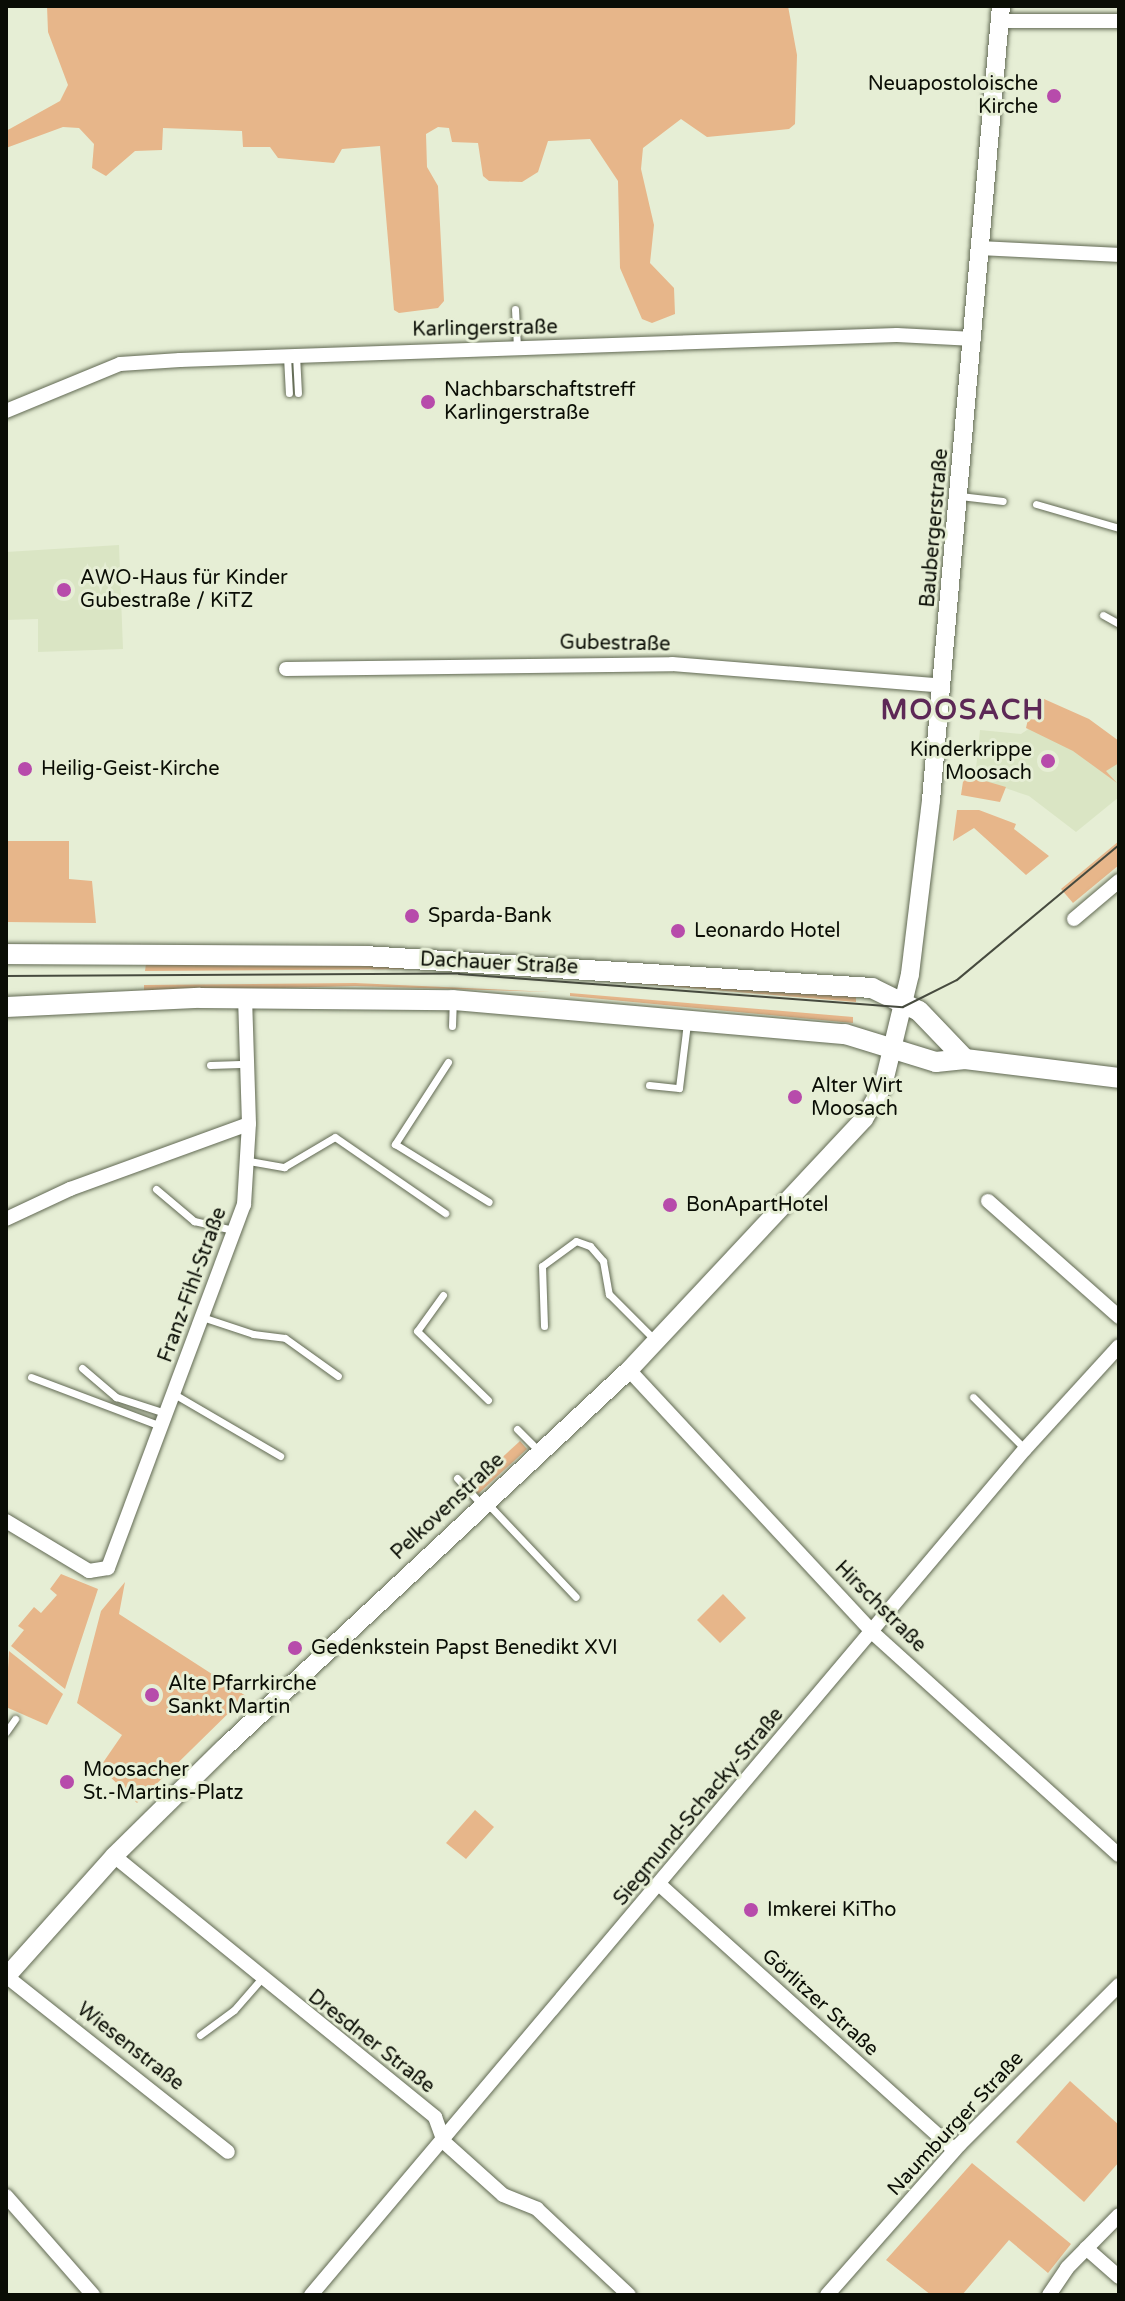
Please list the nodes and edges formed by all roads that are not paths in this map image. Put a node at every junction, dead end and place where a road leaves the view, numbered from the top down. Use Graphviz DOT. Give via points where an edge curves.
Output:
graph roads {
  1 [pos="1000,14"];
  2 [pos="1119,21"];
  3 [pos="981,248"];
  4 [pos="1119,255"];
  5 [pos="515,309"];
  6 [pos="974,339"];
  7 [pos="517,348"];
  8 [pos="292,355"];
  9 [pos="294,393"];
  10 [pos="6,411"];
  11 [pos="960,496"];
  12 [pos="1003,501"];
  13 [pos="1036,504"];
  14 [pos="1119,528"];
  15 [pos="1103,615"];
  16 [pos="1119,624"];
  17 [pos="286,669"];
  18 [pos="943,686"];
  19 [pos="1119,881"];
  20 [pos="1074,919"];
  21 [pos="6,954"];
  22 [pos="245,998"];
  23 [pos="453,1000"];
  24 [pos="906,1002"];
  25 [pos="6,1007"];
  26 [pos="688,1017"];
  27 [pos="452,1026"];
  28 [pos="892,1051"];
  29 [pos="965,1059"];
  30 [pos="448,1062"];
  31 [pos="248,1064"];
  32 [pos="210,1065"];
  33 [pos="1119,1078"];
  34 [pos="649,1085"];
  35 [pos="249,1124"];
  36 [pos="249,1161"];
  37 [pos="156,1189"];
  38 [pos="988,1201"];
  39 [pos="489,1202"];
  40 [pos="445,1213"];
  41 [pos="6,1219"];
  42 [pos="236,1230"];
  43 [pos="443,1295"];
  44 [pos="202,1317"];
  45 [pos="1119,1317"];
  46 [pos="544,1326"];
  47 [pos="656,1341"];
  48 [pos="1119,1346"];
  49 [pos="82,1368"];
  50 [pos="629,1370"];
  51 [pos="338,1376"];
  52 [pos="31,1377"];
  53 [pos="174,1394"];
  54 [pos="973,1397"];
  55 [pos="488,1400"];
  56 [pos="165,1420"];
  57 [pos="517,1429"];
  58 [pos="1025,1449"];
  59 [pos="540,1452"];
  60 [pos="280,1456"];
  61 [pos="457,1478"];
  62 [pos="484,1503"];
  63 [pos="6,1521"];
  64 [pos="576,1597"];
  65 [pos="873,1633"];
  66 [pos="15,1719"];
  67 [pos="6,1732"];
  68 [pos="1119,1855"];
  69 [pos="114,1856"];
  70 [pos="660,1885"];
  71 [pos="6,1976"];
  72 [pos="261,1979"];
  73 [pos="1119,1985"];
  74 [pos="200,2035"];
  75 [pos="444,2142"];
  76 [pos="954,2150"];
  77 [pos="228,2152"];
  78 [pos="6,2196"];
  79 [pos="1119,2215"];
  80 [pos="1086,2248"];
  81 [pos="1119,2277"];
  82 [pos="93,2295"];
  83 [pos="311,2295"];
  84 [pos="629,2295"];
  85 [pos="827,2295"];
  86 [pos="1049,2295"];
  1 -- 2 [label="street"];
  1 -- 3 [label="street, Baubergerstraße"];
  3 -- 4 [label="street"];
  3 -- 6 [label="street, Baubergerstraße"];
  5 -- 7 [label="lane"];
  6 -- 7 [label="street, Karlingerstraße" via="897,335"];
  6 -- 11 [label="street, Baubergerstraße"];
  7 -- 8 [label="street, Karlingerstraße"];
  8 -- 9 [label="lane"];
  8 -- 10 [label="street, Karlingerstraße" via="120,364"];
  11 -- 12 [label="lane"];
  11 -- 18 [label="street, Baubergerstraße"];
  13 -- 14 [label="lane"];
  15 -- 16 [label="lane"];
  17 -- 18 [label="street, Gubestraße" via="672,664"];
  18 -- 24 [label="street, Baubergerstraße"];
  19 -- 20 [label="street"];
  21 -- 24 [label="main road, Dachauer Straße" via="365,956 872,988"];
  22 -- 23 [label="main road, Dachauer Straße"];
  22 -- 25 [label="main road, Dachauer Straße"];
  22 -- 31 [label="street, Franz-Fihl-Straße"];
  23 -- 26 [label="main road, Dachauer Straße"];
  23 -- 27 [label="lane"];
  24 -- 28 [label="street, Baubergerstraße"];
  24 -- 29 [label="main road, Dachauer Straße"];
  26 -- 28 [label="main road, Dachauer Straße" via="845,1034"];
  26 -- 34 [label="lane" via="679,1088"];
  28 -- 29 [label="main road, Dachauer Straße" via="936,1062"];
  28 -- 47 [label="street, Pelkovenstraße" via="883,1086 864,1119"];
  29 -- 33 [label="main road, Dachauer Straße"];
  30 -- 39 [label="lane" via="395,1144"];
  31 -- 32 [label="lane"];
  31 -- 35 [label="street, Franz-Fihl-Straße"];
  35 -- 36 [label="street, Franz-Fihl-Straße"];
  35 -- 41 [label="street" via="70,1189"];
  36 -- 40 [label="lane" via="284,1167 335,1137"];
  36 -- 42 [label="street, Franz-Fihl-Straße"];
  37 -- 42 [label="lane" via="194,1221"];
  38 -- 45 [label="street"];
  42 -- 44 [label="street, Franz-Fihl-Straße"];
  43 -- 55 [label="lane" via="417,1331"];
  44 -- 51 [label="lane" via="285,1338"];
  44 -- 53 [label="street, Franz-Fihl-Straße"];
  46 -- 47 [label="lane" via="542,1266 576,1241 590,1246 603,1261 609,1294"];
  47 -- 50 [label="street, Pelkovenstraße"];
  48 -- 58 [label="street, Siegmund-Schacky-Straße"];
  49 -- 56 [label="lane" via="116,1397"];
  50 -- 59 [label="street, Pelkovenstraße"];
  50 -- 65 [label="street, Hirschstraße"];
  52 -- 56 [label="lane"];
  53 -- 56 [label="street, Franz-Fihl-Straße"];
  53 -- 60 [label="lane"];
  54 -- 58 [label="lane"];
  56 -- 63 [label="street, Franz-Fihl-Straße" via="105,1572 89,1571"];
  57 -- 59 [label="lane"];
  58 -- 65 [label="street, Siegmund-Schacky-Straße"];
  59 -- 62 [label="street, Pelkovenstraße"];
  61 -- 62 [label="lane"];
  62 -- 64 [label="lane"];
  62 -- 69 [label="street, Pelkovenstraße"];
  65 -- 68 [label="street, Hirschstraße"];
  65 -- 70 [label="street, Siegmund-Schacky-Straße"];
  66 -- 67 [label="lane"];
  69 -- 71 [label="street, Pelkovenstraße"];
  69 -- 72 [label="street, Dresdner Straße"];
  70 -- 75 [label="street, Siegmund-Schacky-Straße"];
  70 -- 76 [label="street, Görlitzer Straße"];
  71 -- 77 [label="street, Wiesenstraße"];
  72 -- 74 [label="lane" via="234,2010"];
  72 -- 75 [label="street, Dresdner Straße" via="435,2117"];
  73 -- 76 [label="street, Naumburger Straße"];
  75 -- 83 [label="street, Siegmund-Schacky-Straße"];
  75 -- 84 [label="street, Dresdner Straße" via="503,2195 537,2209"];
  76 -- 85 [label="street, Naumburger Straße"];
  78 -- 82 [label="street"];
  79 -- 80 [label="street"];
  80 -- 81 [label="street"];
  80 -- 86 [label="street"];
}
